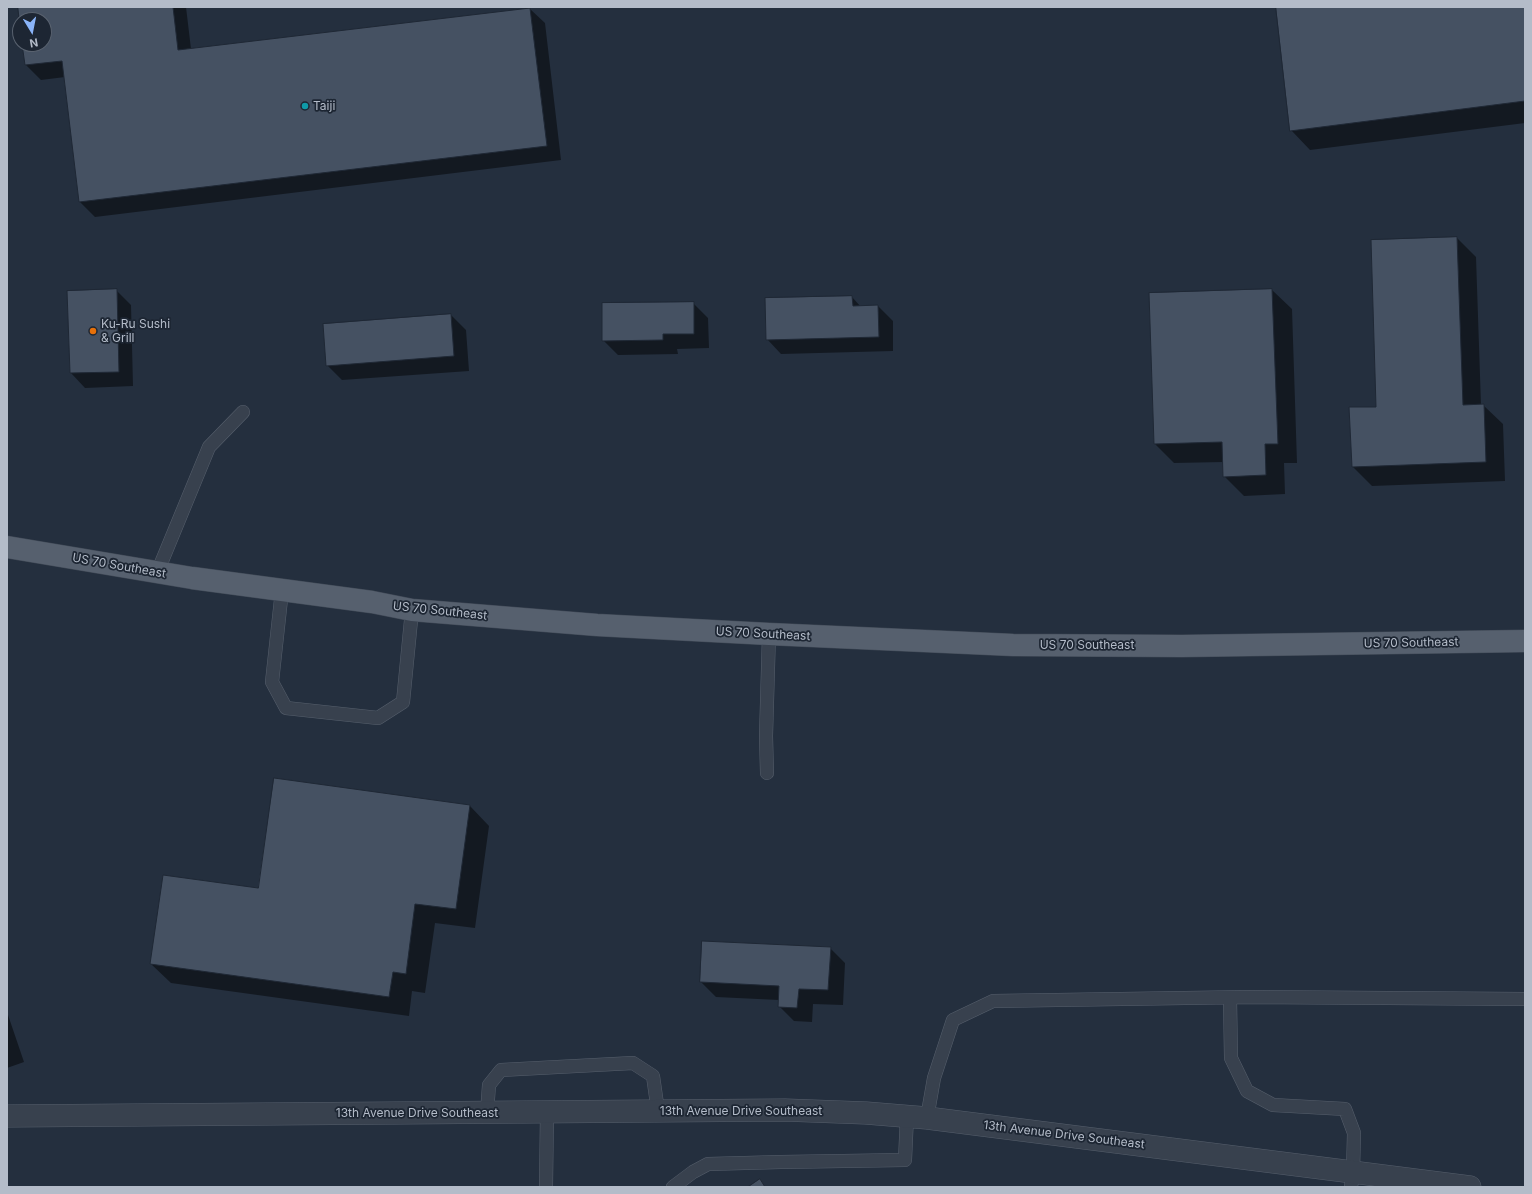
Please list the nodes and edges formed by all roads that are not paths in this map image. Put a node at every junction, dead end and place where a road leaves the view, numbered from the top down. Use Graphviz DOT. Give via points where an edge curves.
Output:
graph roads {
  1 [pos="243,412"];
  2 [pos="8,545"];
  3 [pos="157,573"];
  4 [pos="282,590"];
  5 [pos="412,610"];
  6 [pos="769,634"];
  7 [pos="1525,641"];
  8 [pos="767,773"];
  9 [pos="1230,998"];
  10 [pos="1525,999"];
  11 [pos="658,1111"];
  12 [pos="487,1112"];
  13 [pos="547,1112"];
  14 [pos="7,1116"];
  15 [pos="917,1117"];
  16 [pos="1352,1179"];
  17 [pos="546,1187"];
  18 [pos="673,1187"];
  19 [pos="1470,1187"];
  1 -- 3 [label="lane" via="209,447"];
  2 -- 3 [label="main road, US 70 Southeast"];
  3 -- 4 [label="main road, US 70 Southeast"];
  4 -- 5 [label="main road, US 70 Southeast"];
  4 -- 5 [label="lane" via="272,682 286,708 378,718 403,702"];
  5 -- 6 [label="main road, US 70 Southeast" via="597,625"];
  6 -- 7 [label="main road, US 70 Southeast" via="1013,644 1159,646"];
  6 -- 8 [label="lane"];
  9 -- 10 [label="lane"];
  9 -- 15 [label="lane" via="992,1000 953,1020 934,1078"];
  9 -- 16 [label="lane" via="1231,1058 1247,1091 1273,1105 1345,1109 1354,1133"];
  11 -- 12 [label="lane" via="653,1076 633,1063 501,1070 489,1085"];
  11 -- 13 [label="street, 13th Avenue Drive Southeast"];
  11 -- 15 [label="street, 13th Avenue Drive Southeast" via="785,1110"];
  12 -- 13 [label="street, 13th Avenue Drive Southeast"];
  12 -- 14 [label="street, 13th Avenue Drive Southeast"];
  13 -- 17 [label="lane"];
  15 -- 16 [label="street, 13th Avenue Drive Southeast"];
  15 -- 18 [label="lane" via="905,1160 708,1164"];
  16 -- 19 [label="street, 13th Avenue Drive Southeast"];
}
